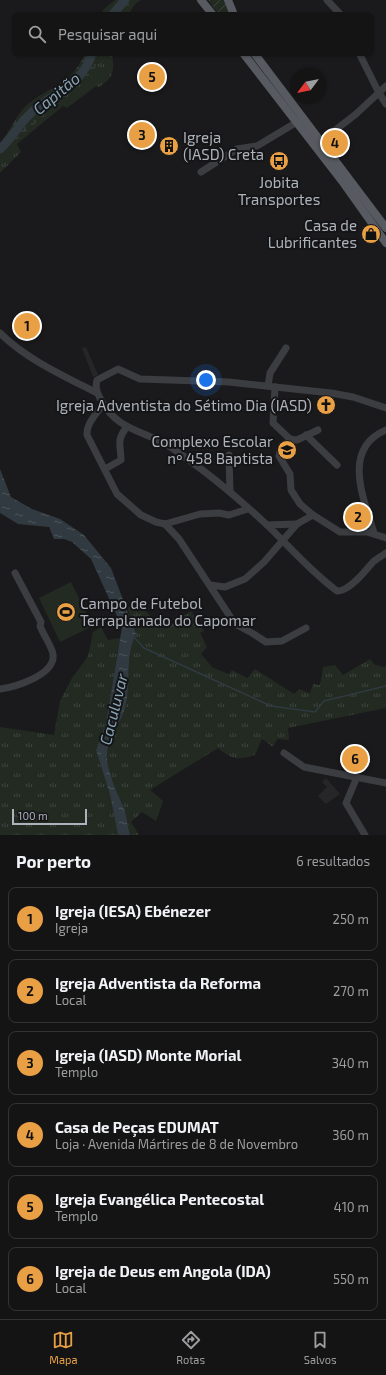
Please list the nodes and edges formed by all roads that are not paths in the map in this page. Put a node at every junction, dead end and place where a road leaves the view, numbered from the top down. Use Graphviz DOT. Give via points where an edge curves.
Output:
graph roads {
  1 [pos="202,0"];
  2 [pos="327,0"];
  3 [pos="231,1"];
  4 [pos="212,12"];
  5 [pos="233,12"];
  6 [pos="338,12"];
  7 [pos="245,56"];
  8 [pos="256,56"];
  9 [pos="360,56"];
  10 [pos="386,86"];
  11 [pos="379,93"];
  12 [pos="386,104"];
  13 [pos="297,122"];
  14 [pos="320,142"];
  15 [pos="201,172"];
  16 [pos="386,228"];
  17 [pos="386,243"];
  18 [pos="0,332"];
  19 [pos="286,348"];
  20 [pos="271,387"];
  21 [pos="97,393"];
  22 [pos="103,404"];
  23 [pos="386,408"];
  24 [pos="126,428"];
  25 [pos="318,430"];
  26 [pos="386,430"];
  27 [pos="306,435"];
  28 [pos="290,439"];
  29 [pos="229,455"];
  30 [pos="337,465"];
  31 [pos="105,469"];
  32 [pos="230,492"];
  33 [pos="248,509"];
  34 [pos="313,515"];
  35 [pos="165,524"];
  36 [pos="297,524"];
  37 [pos="267,525"];
  38 [pos="374,533"];
  39 [pos="386,538"];
  40 [pos="282,542"];
  41 [pos="386,553"];
  42 [pos="15,573"];
  43 [pos="210,585"];
  44 [pos="306,628"];
  45 [pos="0,689"];
  46 [pos="284,753"];
  47 [pos="357,777"];
  48 [pos="386,783"];
  49 [pos="365,835"];
  1 -- 4 [label="main road"];
  2 -- 6 [label="street"];
  3 -- 5 [label="main road"];
  7 -- 13 [label="main road"];
  8 -- 14 [label="main road"];
  9 -- 11 [label="street"];
  10 -- 11 [label="street"];
  11 -- 12 [label="street"];
  11 -- 14 [label="street"];
  13 -- 15 [label="street" via="257,146 237,149"];
  13 -- 17 [label="main road"];
  14 -- 16 [label="main road"];
  18 -- 21 [label="street" via="7,340 53,370"];
  19 -- 20 [label="street" via="270,373"];
  20 -- 21 [label="street" via="229,382 140,379 118,368 97,380"];
  20 -- 23 [label="street" via="353,397"];
  20 -- 28 [label="street" via="273,423"];
  21 -- 22 [label="street"];
  22 -- 24 [label="street" via="110,415"];
  22 -- 31 [label="street" via="86,430 90,445"];
  24 -- 31 [label="street" via="120,439 121,460"];
  24 -- 32 [label="street" via="166,444"];
  25 -- 27 [label="street"];
  26 -- 38 [label="street" via="366,445 359,464 359,477"];
  27 -- 28 [label="street" via="297,440"];
  27 -- 30 [label="street"];
  28 -- 34 [label="street" via="279,456 290,474 291,490 300,504"];
  29 -- 32 [label="street"];
  31 -- 35 [label="street" via="117,494 128,506 156,522"];
  32 -- 33 [label="street"];
  33 -- 35 [label="street" via="229,514 200,514"];
  33 -- 37 [label="street"];
  34 -- 36 [label="street"];
  34 -- 38 [label="street" via="340,532"];
  35 -- 43 [label="street"];
  36 -- 37 [label="street"];
  36 -- 40 [label="street"];
  37 -- 40 [label="street"];
  38 -- 39 [label="street"];
  40 -- 41 [label="street" via="339,591 361,576 373,562"];
  40 -- 43 [label="street" via="245,579 225,587"];
  42 -- 45 [label="street" via="41,622 40,626 53,658 42,673 17,686"];
  43 -- 44 [label="street" via="235,624 266,642 282,641"];
  46 -- 47 [label="street" via="304,767"];
  47 -- 48 [label="street"];
  47 -- 49 [label="street" via="346,803"];
}
